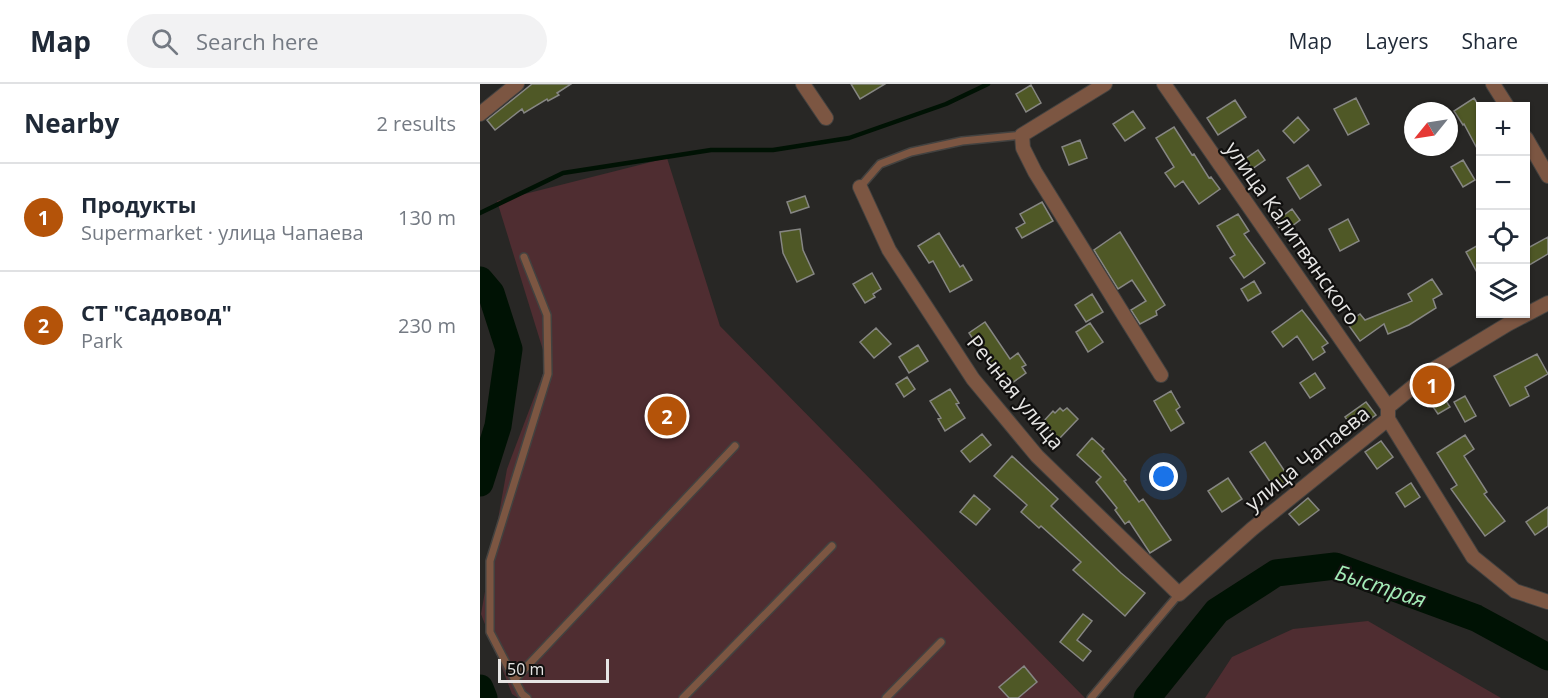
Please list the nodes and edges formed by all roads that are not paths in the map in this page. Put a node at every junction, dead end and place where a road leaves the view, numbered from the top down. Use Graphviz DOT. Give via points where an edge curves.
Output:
graph roads {
  1 [pos="517,84"];
  2 [pos="803,84"];
  3 [pos="1105,84"];
  4 [pos="1164,84"];
  5 [pos="1493,84"];
  6 [pos="1504,102"];
  7 [pos="480,114"];
  8 [pos="826,118"];
  9 [pos="1022,135"];
  10 [pos="1530,145"];
  11 [pos="1548,176"];
  12 [pos="860,187"];
  13 [pos="524,257"];
  14 [pos="1548,303"];
  15 [pos="1161,375"];
  16 [pos="1388,413"];
  17 [pos="735,446"];
  18 [pos="832,546"];
  19 [pos="1179,594"];
  20 [pos="1548,602"];
  21 [pos="941,642"];
  22 [pos="515,679"];
  23 [pos="527,698"];
  24 [pos="683,698"];
  25 [pos="886,698"];
  26 [pos="1091,698"];
  1 -- 7 [label="street"];
  2 -- 8 [label="street"];
  3 -- 9 [label="street"];
  4 -- 16 [label="street, улица Калитвянского"];
  5 -- 6 [label="street"];
  9 -- 12 [label="lane" via="962,141 911,152 880,164"];
  9 -- 15 [label="street" via="1023,148 1035,172"];
  10 -- 11 [label="street"];
  12 -- 19 [label="street, Речная улица" via="890,250 973,378 1037,456"];
  13 -- 22 [label="lane" via="547,315 548,374 490,561 490,632"];
  14 -- 16 [label="street, улица Чапаева" via="1437,367"];
  16 -- 19 [label="street, улица Чапаева"];
  16 -- 20 [label="street, улица Калитвянского" via="1473,557 1515,591"];
  17 -- 22 [label="lane"];
  18 -- 24 [label="lane"];
  19 -- 26 [label="lane"];
  21 -- 25 [label="lane"];
  22 -- 23 [label="lane"];
}
